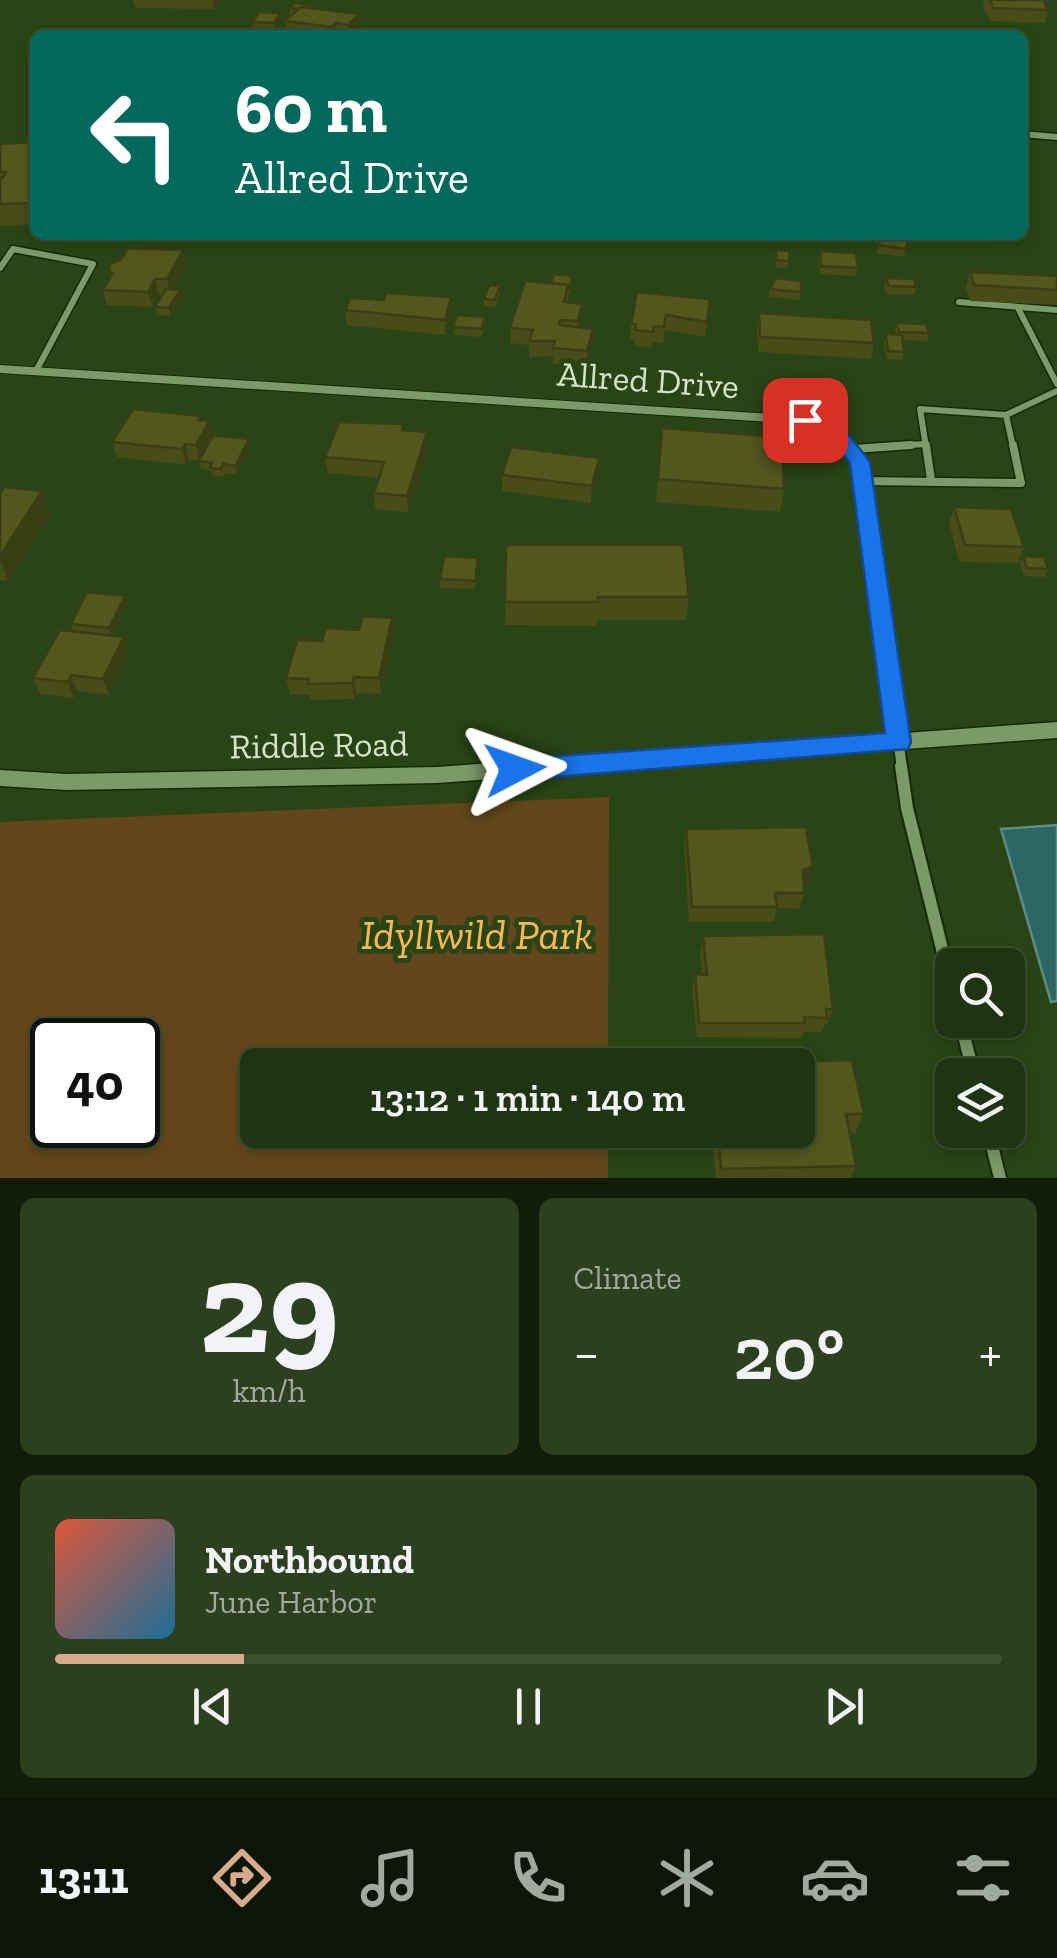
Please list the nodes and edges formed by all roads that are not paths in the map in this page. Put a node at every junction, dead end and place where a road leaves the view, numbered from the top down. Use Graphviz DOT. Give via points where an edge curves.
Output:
graph roads {
  1 [pos="1028,135"];
  2 [pos="1057,137"];
  3 [pos="0,268"];
  4 [pos="959,302"];
  5 [pos="1018,307"];
  6 [pos="1057,310"];
  7 [pos="0,369"];
  8 [pos="36,371"];
  9 [pos="1057,388"];
  10 [pos="1006,415"];
  11 [pos="924,444"];
  12 [pos="854,450"];
  13 [pos="930,480"];
  14 [pos="863,481"];
  15 [pos="1057,730"];
  16 [pos="899,742"];
  17 [pos="0,778"];
  18 [pos="942,948"];
  19 [pos="992,1148"];
  20 [pos="1000,1178"];
  1 -- 2 [label="street"];
  3 -- 8 [label="lane" via="13,250 93,264"];
  4 -- 5 [label="lane"];
  5 -- 6 [label="lane"];
  5 -- 9 [label="lane"];
  7 -- 8 [label="street, Allred Drive"];
  8 -- 12 [label="street, Allred Drive" via="805,420 837,433"];
  9 -- 10 [label="lane"];
  10 -- 11 [label="lane" via="920,409"];
  10 -- 13 [label="lane" via="1021,482"];
  11 -- 12 [label="lane"];
  11 -- 13 [label="lane"];
  12 -- 14 [label="street"];
  13 -- 14 [label="lane"];
  14 -- 16 [label="street"];
  15 -- 16 [label="street, Riddle Road"];
  16 -- 17 [label="street, Riddle Road" via="436,775"];
  16 -- 18 [label="street" via="907,808"];
  19 -- 20 [label="street"];
}
